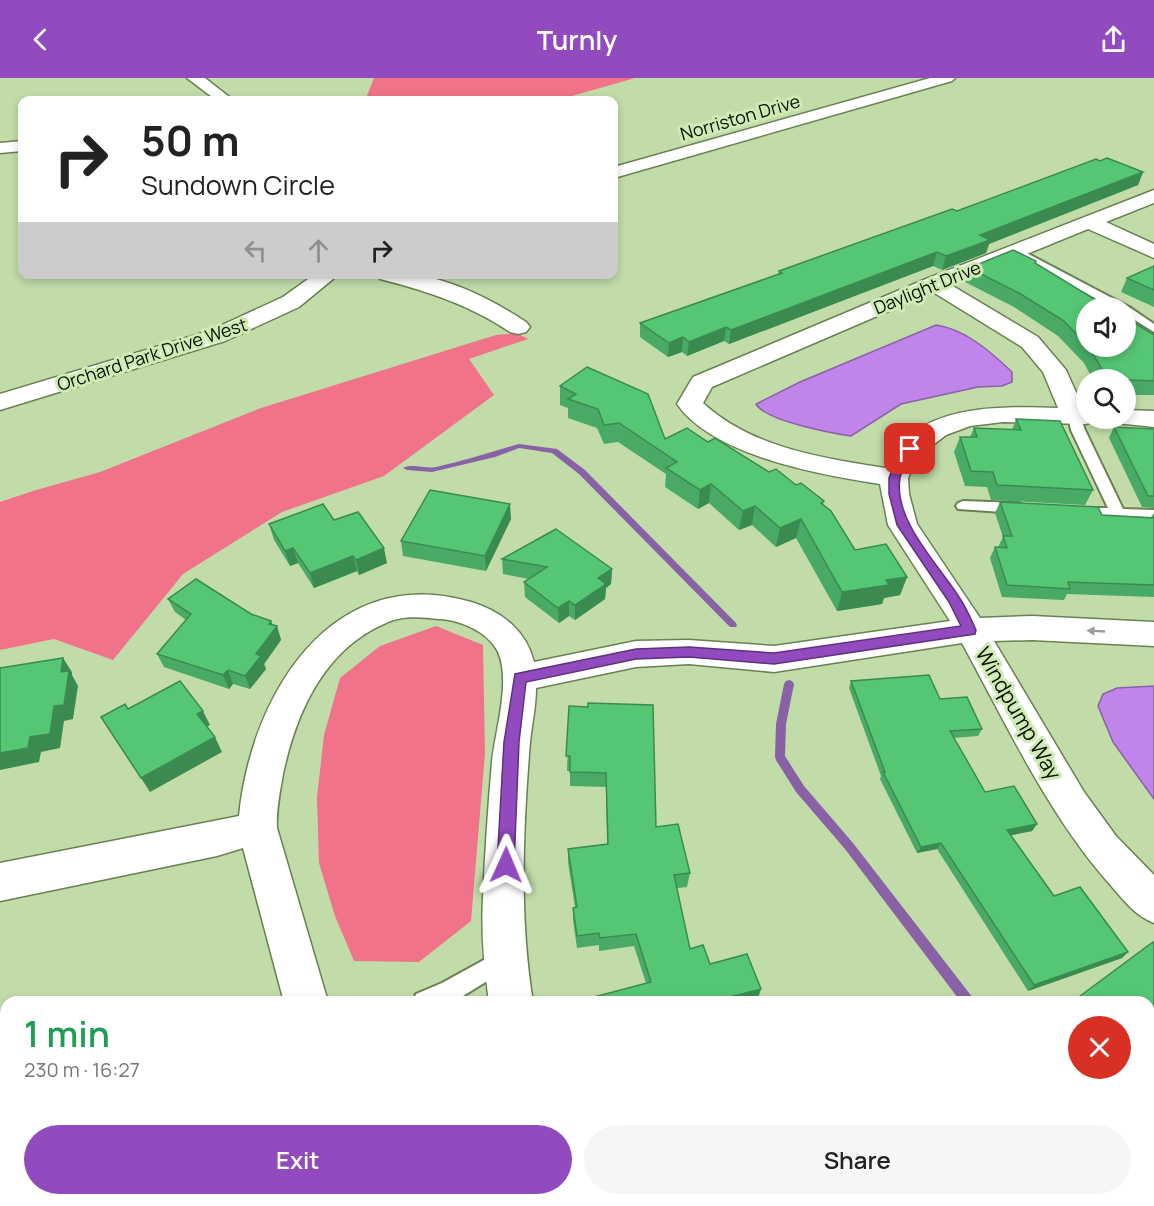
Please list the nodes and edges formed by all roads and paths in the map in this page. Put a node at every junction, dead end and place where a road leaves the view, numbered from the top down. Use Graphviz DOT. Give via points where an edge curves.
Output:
graph roads {
  1 [pos="195,78"];
  2 [pos="947,78"];
  3 [pos="220,96"];
  4 [pos="18,146"];
  5 [pos="0,148"];
  6 [pos="618,172"];
  7 [pos="1154,196"];
  8 [pos="1089,222"];
  9 [pos="1017,250"];
  10 [pos="1154,252"];
  11 [pos="322,279"];
  12 [pos="409,279"];
  13 [pos="934,284"];
  14 [pos="1104,297"];
  15 [pos="1136,316"];
  16 [pos="518,327"];
  17 [pos="1154,329"];
  18 [pos="673,380"];
  19 [pos="702,382"];
  20 [pos="0,402"];
  21 [pos="1076,409"];
  22 [pos="1076,416"];
  23 [pos="1136,418"];
  24 [pos="1154,419"];
  25 [pos="1078,429"];
  26 [pos="894,478"];
  27 [pos="963,506"];
  28 [pos="1036,509"];
  29 [pos="1058,510"];
  30 [pos="1118,513"];
  31 [pos="1154,514"];
  32 [pos="970,630"];
  33 [pos="1154,634"];
  34 [pos="520,678"];
  35 [pos="258,827"];
  36 [pos="0,882"];
  37 [pos="1154,904"];
  38 [pos="504,958"];
  39 [pos="305,996"];
  40 [pos="438,996"];
  41 [pos="510,996"];
  1 -- 3 [label="street"];
  2 -- 6 [label="street, Norriston Drive"];
  4 -- 5 [label="street"];
  7 -- 8 [label="street, Daylight Drive"];
  8 -- 9 [label="street, Daylight Drive"];
  8 -- 10 [label="street"];
  9 -- 13 [label="street, Daylight Drive"];
  9 -- 14 [label="lane"];
  11 -- 20 [label="street, Orchard Park Drive West" via="291,302 217,336"];
  12 -- 16 [label="street" via="466,297"];
  13 -- 19 [label="street, Daylight Drive"];
  13 -- 21 [label="street" via="1030,342 1054,370"];
  15 -- 17 [label="lane"];
  18 -- 19 [label="street, Daylight Drive"];
  19 -- 26 [label="street" via="690,404 710,423 768,451 821,466"];
  22 -- 26 [label="street" via="1003,414 965,419 930,434 910,449"];
  23 -- 24 [label="street"];
  25 -- 30 [label="lane"];
  26 -- 32 [label="street, Windpump Way" via="903,525"];
  27 -- 28 [label="lane"];
  29 -- 30 [label="lane"];
  30 -- 31 [label="lane"];
  33 -- 32 [label="street, one-way" via="1032,628"];
  32 -- 34 [label="street" via="774,658 689,652 636,654"];
  32 -- 37 [label="street, Windpump Way" via="1071,804 1102,848"];
  34 -- 35 [label="street" via="512,647 502,634 476,615 443,606 407,605 362,619 315,661 281,717 270,742"];
  34 -- 38 [label="street" via="508,797"];
  35 -- 36 [label="street" via="217,839"];
  35 -- 39 [label="street"];
  38 -- 40 [label="lane"];
  38 -- 41 [label="street"];
}
